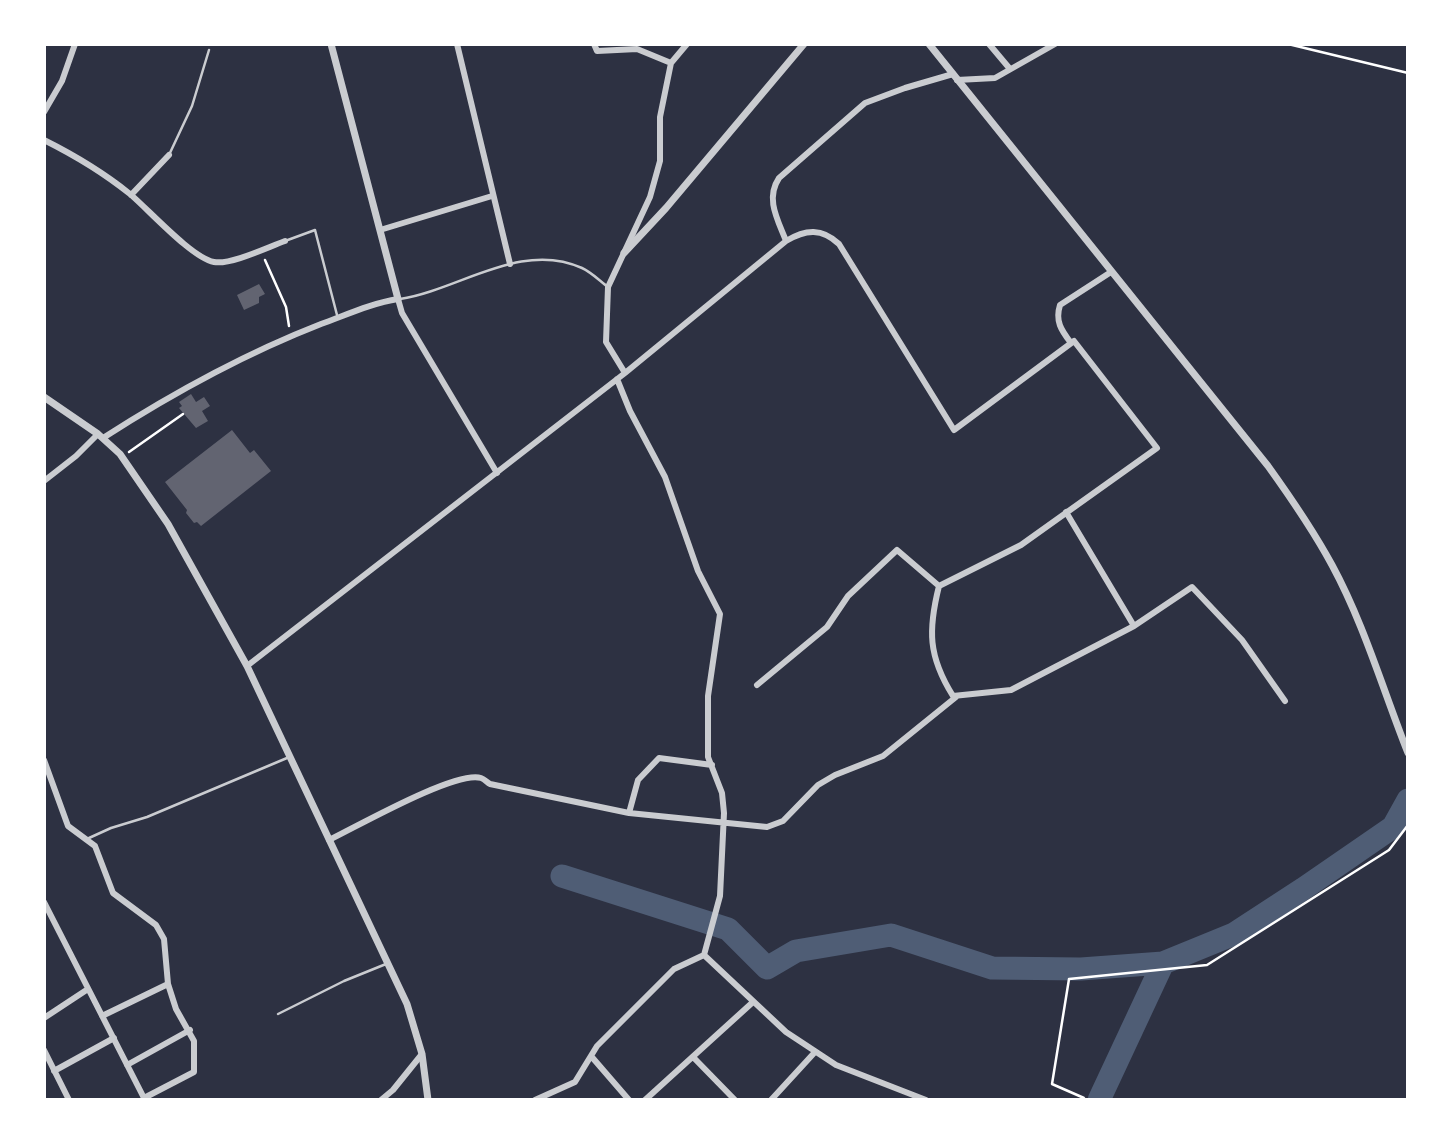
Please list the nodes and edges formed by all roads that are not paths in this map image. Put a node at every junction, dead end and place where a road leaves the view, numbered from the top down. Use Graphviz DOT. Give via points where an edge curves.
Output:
graph roads {
  1 [pos="75,44"];
  2 [pos="331,44"];
  3 [pos="457,44"];
  4 [pos="594,44"];
  5 [pos="687,44"];
  6 [pos="804,44"];
  7 [pos="929,44"];
  8 [pos="989,44"];
  9 [pos="1034,44"];
  10 [pos="1055,44"];
  11 [pos="209,50"];
  12 [pos="1040,52"];
  13 [pos="671,63"];
  14 [pos="1010,69"];
  15 [pos="955,77"];
  16 [pos="44,112"];
  17 [pos="44,139"];
  18 [pos="169,155"];
  19 [pos="131,195"];
  20 [pos="492,196"];
  21 [pos="380,230"];
  22 [pos="285,240"];
  23 [pos="786,241"];
  24 [pos="624,253"];
  25 [pos="510,264"];
  26 [pos="1111,272"];
  27 [pos="608,287"];
  28 [pos="398,299"];
  29 [pos="338,318"];
  30 [pos="1071,343"];
  31 [pos="625,373"];
  32 [pos="617,379"];
  33 [pos="44,397"];
  34 [pos="100,436"];
  35 [pos="497,473"];
  36 [pos="44,481"];
  37 [pos="1066,512"];
  38 [pos="939,586"];
  39 [pos="1135,626"];
  40 [pos="247,666"];
  41 [pos="757,685"];
  42 [pos="956,697"];
  43 [pos="1285,701"];
  44 [pos="1408,753"];
  45 [pos="289,757"];
  46 [pos="44,760"];
  47 [pos="712,765"];
  48 [pos="629,813"];
  49 [pos="723,822"];
  50 [pos="86,840"];
  51 [pos="329,840"];
  52 [pos="44,902"];
  53 [pos="704,955"];
  54 [pos="389,962"];
  55 [pos="168,984"];
  56 [pos="88,989"];
  57 [pos="753,1002"];
  58 [pos="278,1014"];
  59 [pos="102,1016"];
  60 [pos="44,1018"];
  61 [pos="190,1030"];
  62 [pos="114,1038"];
  63 [pos="44,1050"];
  64 [pos="815,1052"];
  65 [pos="422,1054"];
  66 [pos="591,1056"];
  67 [pos="693,1057"];
  68 [pos="127,1065"];
  69 [pos="54,1071"];
  70 [pos="145,1099"];
  71 [pos="69,1100"];
  72 [pos="381,1100"];
  73 [pos="428,1100"];
  74 [pos="536,1100"];
  75 [pos="629,1100"];
  76 [pos="645,1100"];
  77 [pos="736,1100"];
  78 [pos="771,1100"];
  79 [pos="926,1100"];
  1 -- 16 [label="street" via="62,81"];
  2 -- 21 [label="street"];
  3 -- 20 [label="street"];
  4 -- 13 [label="street" via="597,51 637,49"];
  5 -- 13 [label="street"];
  6 -- 24 [label="street"];
  7 -- 15 [label="street"];
  8 -- 14 [label="street"];
  9 -- 12 [label="street"];
  10 -- 12 [label="street"];
  11 -- 18 [label="lane" via="192,106"];
  12 -- 14 [label="street"];
  13 -- 24 [label="street" via="660,117 660,161 650,197"];
  14 -- 15 [label="street" via="995,78"];
  15 -- 23 [label="street" via="865,103 779,177 773,206"];
  15 -- 26 [label="street"];
  17 -- 19 [label="street"];
  18 -- 19 [label="street"];
  19 -- 22 [label="street" via="178,238 213,262"];
  20 -- 21 [label="street"];
  20 -- 25 [label="street"];
  21 -- 28 [label="street"];
  22 -- 29 [label="lane" via="314,230"];
  23 -- 30 [label="street" via="814,231 839,244 954,430"];
  23 -- 31 [label="street"];
  24 -- 27 [label="street"];
  25 -- 27 [label="lane" via="569,263"];
  25 -- 28 [label="lane"];
  26 -- 30 [label="street" via="1060,305 1060,328"];
  26 -- 44 [label="street" via="1268,466 1314,534 1354,613"];
  27 -- 31 [label="street" via="606,341"];
  28 -- 29 [label="street"];
  28 -- 35 [label="street"];
  29 -- 34 [label="street" via="221,369"];
  30 -- 37 [label="street" via="1074,341 1157,448"];
  31 -- 32 [label="street"];
  32 -- 35 [label="street"];
  32 -- 47 [label="street" via="665,477 698,571 720,614 708,696 708,757"];
  33 -- 34 [label="street"];
  34 -- 36 [label="street"];
  34 -- 40 [label="street" via="122,457 168,524"];
  35 -- 40 [label="street"];
  37 -- 38 [label="street" via="1021,545"];
  37 -- 39 [label="street"];
  38 -- 41 [label="street" via="897,550 848,596 827,627"];
  38 -- 42 [label="street" via="931,646 946,685"];
  39 -- 42 [label="street" via="1011,690"];
  39 -- 43 [label="street" via="1192,587 1242,640"];
  40 -- 45 [label="street"];
  42 -- 49 [label="street" via="883,757 818,785 783,821 760,828"];
  45 -- 50 [label="lane"];
  45 -- 51 [label="street"];
  46 -- 50 [label="street" via="68,826"];
  47 -- 48 [label="street" via="659,758 638,780"];
  47 -- 49 [label="street" via="723,793"];
  48 -- 49 [label="street"];
  48 -- 51 [label="street" via="490,784 479,777 436,788"];
  49 -- 53 [label="street" via="720,896"];
  50 -- 55 [label="street" via="94,846 113,893 156,925 164,939"];
  51 -- 54 [label="street"];
  52 -- 56 [label="street"];
  53 -- 57 [label="street"];
  53 -- 66 [label="street" via="674,969"];
  54 -- 58 [label="lane"];
  54 -- 65 [label="street"];
  55 -- 59 [label="street"];
  55 -- 61 [label="street" via="176,1009"];
  56 -- 59 [label="street"];
  56 -- 60 [label="street"];
  57 -- 64 [label="street"];
  57 -- 67 [label="street"];
  59 -- 62 [label="street"];
  61 -- 68 [label="street"];
  61 -- 70 [label="street" via="194,1072"];
  62 -- 68 [label="street"];
  62 -- 69 [label="street"];
  63 -- 69 [label="street"];
  64 -- 78 [label="street"];
  64 -- 79 [label="street" via="836,1065"];
  65 -- 72 [label="street"];
  65 -- 73 [label="street"];
  66 -- 74 [label="street" via="575,1082"];
  66 -- 75 [label="street"];
  67 -- 76 [label="street"];
  67 -- 77 [label="street"];
  68 -- 70 [label="street"];
  69 -- 71 [label="street"];
}
